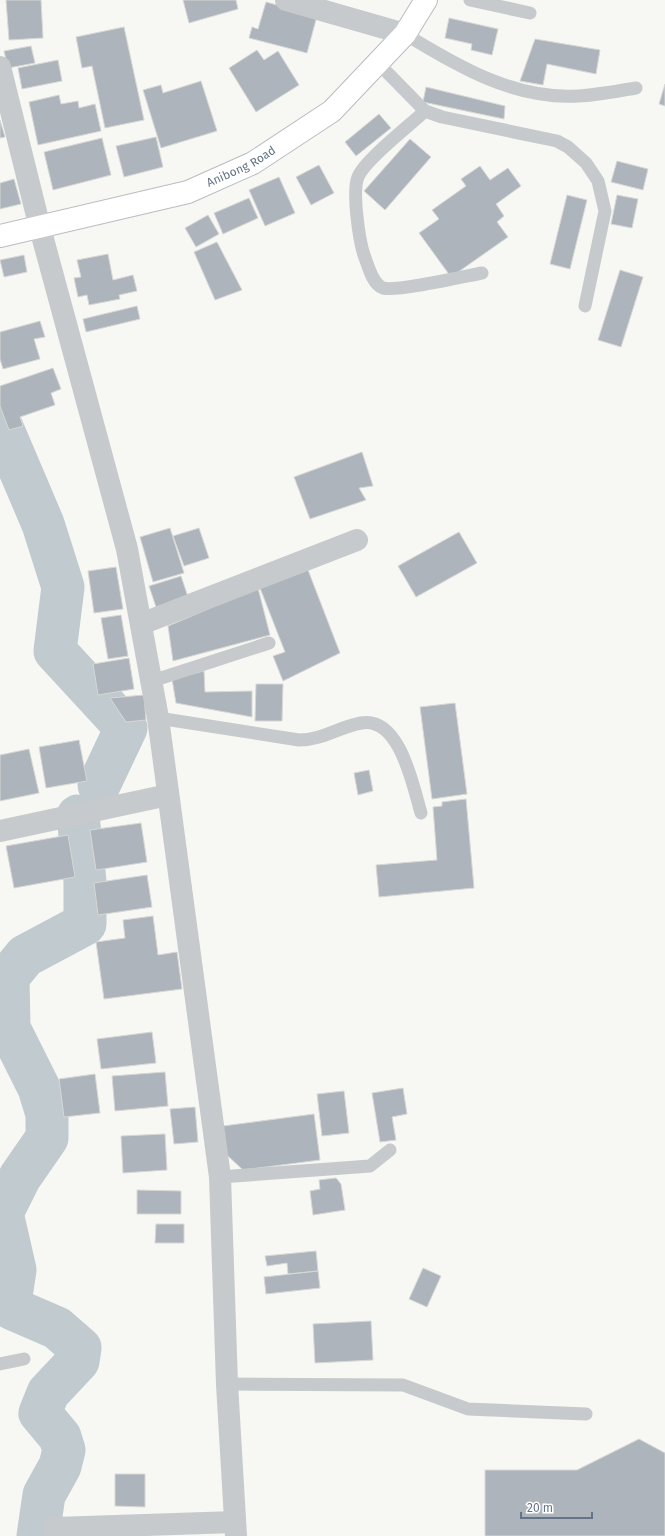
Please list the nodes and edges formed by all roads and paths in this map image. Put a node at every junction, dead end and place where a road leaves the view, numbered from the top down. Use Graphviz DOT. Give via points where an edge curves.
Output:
graph roads {
  1 [pos="286,0"];
  2 [pos="426,0"];
  3 [pos="470,0"];
  4 [pos="530,13"];
  5 [pos="405,34"];
  6 [pos="378,63"];
  7 [pos="0,67"];
  8 [pos="636,88"];
  9 [pos="425,112"];
  10 [pos="40,228"];
  11 [pos="0,236"];
  12 [pos="482,273"];
  13 [pos="585,306"];
  14 [pos="357,540"];
  15 [pos="141,624"];
  16 [pos="269,643"];
  17 [pos="152,681"];
  18 [pos="158,718"];
  19 [pos="168,795"];
  20 [pos="421,813"];
  21 [pos="0,831"];
  22 [pos="390,1150"];
  23 [pos="220,1177"];
  24 [pos="24,1360"];
  25 [pos="0,1364"];
  26 [pos="226,1384"];
  27 [pos="586,1414"];
  28 [pos="55,1528"];
  29 [pos="235,1529"];
  1 -- 5 [label="street"];
  2 -- 5 [label="main road, Anibong Road"];
  3 -- 4 [label="lane"];
  5 -- 6 [label="main road, Anibong Road"];
  5 -- 8 [label="lane" via="458,66 498,83 540,94 578,96"];
  6 -- 9 [label="lane"];
  6 -- 10 [label="main road, Anibong Road" via="332,112 253,163 188,192"];
  7 -- 10 [label="street"];
  9 -- 12 [label="lane" via="366,165 358,177 355,189 361,246 368,266 379,286 385,289"];
  9 -- 13 [label="lane" via="557,141 586,163 598,181 605,211"];
  10 -- 11 [label="main road, Anibong Road"];
  10 -- 15 [label="street" via="127,548"];
  14 -- 15 [label="street"];
  15 -- 17 [label="street"];
  16 -- 17 [label="lane"];
  17 -- 18 [label="street"];
  18 -- 19 [label="street"];
  18 -- 20 [label="lane" via="299,740 319,738 361,723 372,723 388,733 399,748 408,767"];
  19 -- 21 [label="street"];
  19 -- 23 [label="street"];
  22 -- 23 [label="lane" via="370,1166"];
  23 -- 26 [label="street"];
  24 -- 25 [label="lane"];
  26 -- 27 [label="lane" via="404,1385 468,1409"];
  26 -- 29 [label="street"];
  28 -- 29 [label="street"];
}
